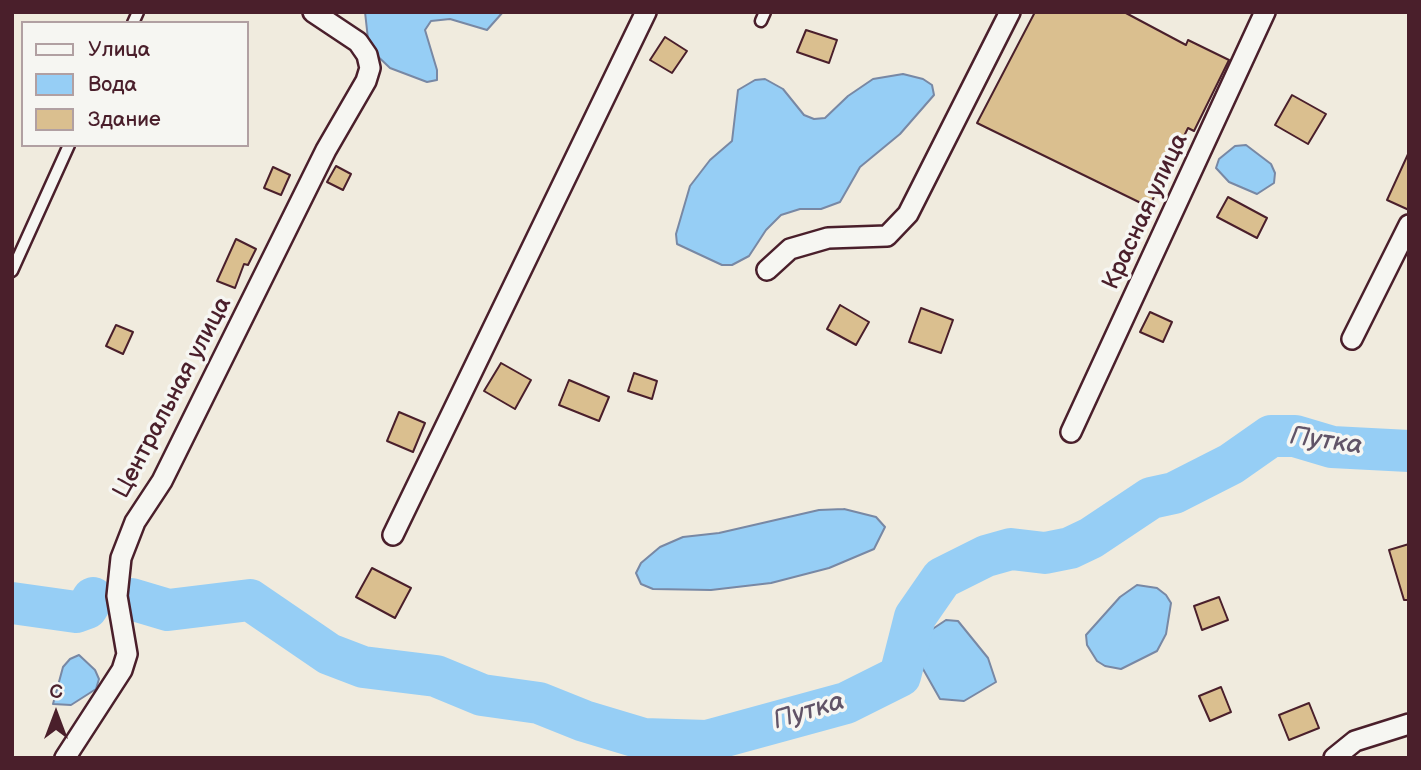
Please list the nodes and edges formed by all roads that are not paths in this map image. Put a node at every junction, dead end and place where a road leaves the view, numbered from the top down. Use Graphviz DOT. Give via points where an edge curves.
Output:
graph roads {
  1 [pos="313,12"];
  2 [pos="646,12"];
  3 [pos="1010,12"];
  4 [pos="1265,12"];
  5 [pos="68,147"];
  6 [pos="1409,225"];
  7 [pos="767,270"];
  8 [pos="12,271"];
  9 [pos="1352,340"];
  10 [pos="1071,432"];
  11 [pos="393,535"];
  12 [pos="1409,724"];
  13 [pos="65,758"];
  14 [pos="1334,758"];
  1 -- 13 [label="street, Центральная улица" via="358,42 370,68 366,81 326,149 162,481 135,522 121,558 117,596 127,654 122,670"];
  2 -- 11 [label="street"];
  3 -- 7 [label="street" via="908,214 887,236 828,238 790,250"];
  4 -- 10 [label="street, Красная улица"];
  5 -- 8 [label="lane"];
  6 -- 9 [label="street"];
  12 -- 14 [label="street" via="1355,741"];
}
